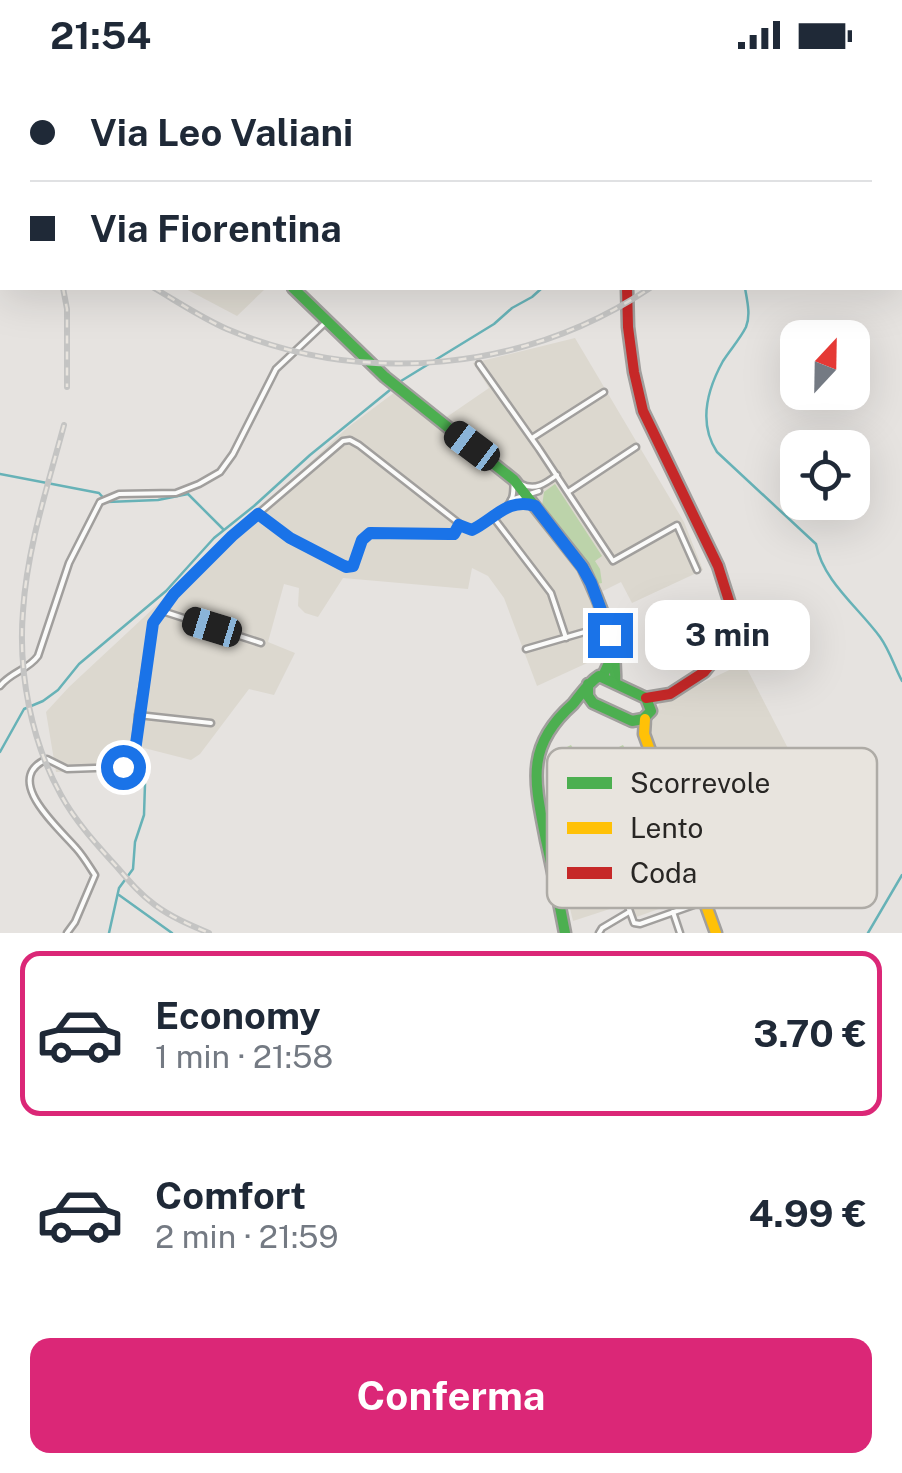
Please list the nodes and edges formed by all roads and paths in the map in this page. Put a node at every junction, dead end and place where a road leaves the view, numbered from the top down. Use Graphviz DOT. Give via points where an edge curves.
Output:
graph roads {
  1 [pos="295,290"];
  2 [pos="627,290"];
  3 [pos="326,322"];
  4 [pos="479,364"];
  5 [pos="604,392"];
  6 [pos="532,438"];
  7 [pos="636,447"];
  8 [pos="557,475"];
  9 [pos="514,480"];
  10 [pos="541,488"];
  11 [pos="568,492"];
  12 [pos="526,495"];
  13 [pos="512,500"];
  14 [pos="506,507"];
  15 [pos="537,509"];
  16 [pos="258,514"];
  17 [pos="493,517"];
  18 [pos="459,525"];
  19 [pos="697,570"];
  20 [pos="162,611"];
  21 [pos="596,629"];
  22 [pos="566,638"];
  23 [pos="262,642"];
  24 [pos="526,649"];
  25 [pos="614,653"];
  26 [pos="603,676"];
  27 [pos="615,682"];
  28 [pos="588,684"];
  29 [pos="0,686"];
  30 [pos="652,700"];
  31 [pos="597,705"];
  32 [pos="571,707"];
  33 [pos="138,715"];
  34 [pos="646,719"];
  35 [pos="632,721"];
  36 [pos="212,723"];
  37 [pos="644,734"];
  38 [pos="649,748"];
  39 [pos="547,842"];
  40 [pos="560,908"];
  41 [pos="628,908"];
  42 [pos="685,908"];
  43 [pos="707,908"];
  44 [pos="629,912"];
  45 [pos="673,912"];
  46 [pos="67,933"];
  47 [pos="565,933"];
  48 [pos="599,933"];
  49 [pos="680,933"];
  50 [pos="716,933"];
  1 -- 3 [label="main road"];
  2 -- 30 [label="main road" via="643,411 730,604 718,656 689,683"];
  3 -- 9 [label="main road"];
  3 -- 29 [label="street" via="276,369 220,472 176,493 119,494 100,502 69,563 38,656"];
  4 -- 6 [label="street"];
  5 -- 6 [label="street"];
  6 -- 8 [label="street"];
  7 -- 11 [label="street"];
  8 -- 10 [label="street"];
  8 -- 11 [label="street"];
  9 -- 12 [label="main road"];
  9 -- 13 [label="street"];
  10 -- 12 [label="street"];
  10 -- 15 [label="street"];
  11 -- 19 [label="street" via="613,561 677,526"];
  12 -- 13 [label="street"];
  12 -- 14 [label="street"];
  12 -- 15 [label="main road"];
  13 -- 14 [label="street"];
  14 -- 17 [label="street"];
  15 -- 25 [label="main road" via="591,583"];
  16 -- 18 [label="street" via="346,567 353,566 370,533 454,534"];
  16 -- 18 [label="street" via="350,440"];
  16 -- 20 [label="street"];
  17 -- 18 [label="street" via="472,530"];
  17 -- 22 [label="street" via="550,593"];
  20 -- 23 [label="street"];
  20 -- 33 [label="street" via="152,627"];
  21 -- 22 [label="street"];
  22 -- 24 [label="street"];
  25 -- 26 [label="main road"];
  25 -- 27 [label="main road"];
  26 -- 27 [label="main road"];
  26 -- 28 [label="main road"];
  27 -- 30 [label="main road"];
  28 -- 31 [label="main road"];
  28 -- 32 [label="main road"];
  30 -- 34 [label="main road"];
  31 -- 32 [label="main road"];
  31 -- 35 [label="main road"];
  32 -- 39 [label="main road" via="545,738 536,773"];
  33 -- 36 [label="street"];
  33 -- 46 [label="street" via="134,758 127,765 67,768 47,759 28,778 46,816 95,875"];
  34 -- 35 [label="main road"];
  34 -- 37 [label="main road"];
  35 -- 37 [label="main road"];
  37 -- 38 [label="main road"];
  40 -- 47 [label="main road"];
  41 -- 44 [label="street"];
  42 -- 45 [label="street"];
  43 -- 50 [label="main road"];
  44 -- 45 [label="street" via="638,924"];
  44 -- 48 [label="street"];
  45 -- 49 [label="street"];
}
